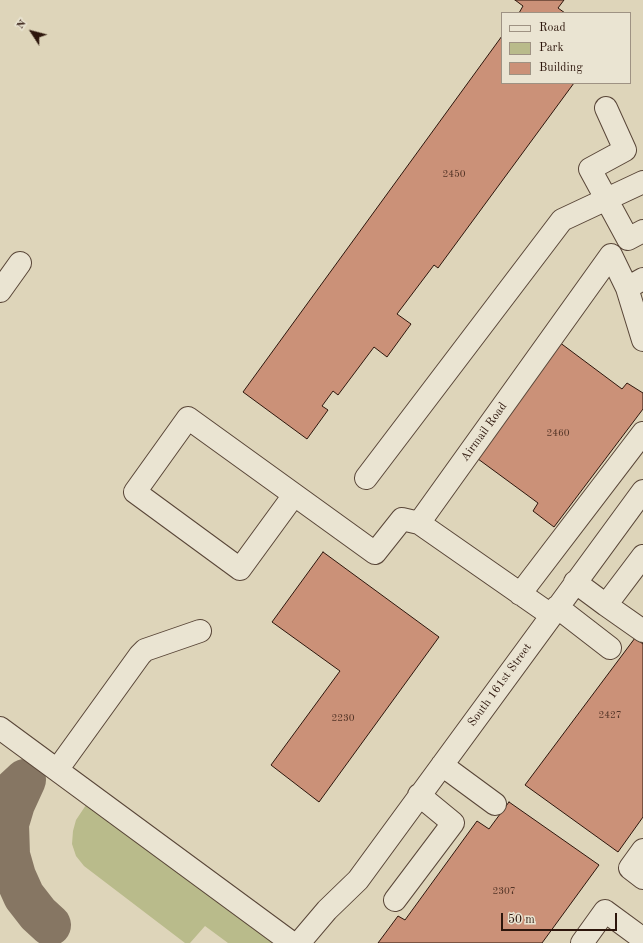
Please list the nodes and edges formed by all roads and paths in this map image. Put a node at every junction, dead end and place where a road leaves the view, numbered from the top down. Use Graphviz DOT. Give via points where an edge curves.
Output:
graph roads {
  1 [pos="606,108"];
  2 [pos="643,182"];
  3 [pos="607,199"];
  4 [pos="643,231"];
  5 [pos="20,263"];
  6 [pos="635,283"];
  7 [pos="0,291"];
  8 [pos="643,340"];
  9 [pos="643,433"];
  10 [pos="366,478"];
  11 [pos="643,491"];
  12 [pos="294,495"];
  13 [pos="419,523"];
  14 [pos="643,556"];
  15 [pos="575,582"];
  16 [pos="520,594"];
  17 [pos="606,605"];
  18 [pos="554,611"];
  19 [pos="200,631"];
  20 [pos="643,631"];
  21 [pos="610,648"];
  22 [pos="0,728"];
  23 [pos="442,765"];
  24 [pos="58,770"];
  25 [pos="419,795"];
  26 [pos="495,804"];
  27 [pos="643,850"];
  28 [pos="643,878"];
  29 [pos="396,900"];
  30 [pos="643,939"];
  31 [pos="292,943"];
  32 [pos="299,943"];
  33 [pos="582,943"];
  1 -- 3 [label="street" via="625,150 590,169"];
  2 -- 3 [label="street"];
  3 -- 4 [label="street" via="628,239"];
  3 -- 10 [label="street" via="562,220"];
  5 -- 7 [label="street"];
  6 -- 8 [label="street"];
  6 -- 13 [label="street, Airmail Road" via="611,255"];
  9 -- 16 [label="street"];
  11 -- 15 [label="street, South 161st Street"];
  12 -- 12 [label="street" via="188,418 135,492 240,569"];
  12 -- 13 [label="street" via="375,553 402,519"];
  13 -- 16 [label="street"];
  14 -- 17 [label="street"];
  15 -- 17 [label="street"];
  15 -- 18 [label="street, South 161st Street"];
  16 -- 18 [label="street"];
  17 -- 20 [label="street"];
  18 -- 21 [label="street"];
  18 -- 23 [label="street, South 161st Street"];
  19 -- 24 [label="street" via="145,650"];
  22 -- 24 [label="street"];
  23 -- 25 [label="street, South 161st Street"];
  23 -- 26 [label="street"];
  24 -- 31 [label="street"];
  25 -- 29 [label="street" via="453,823"];
  25 -- 32 [label="street, South 161st Street" via="358,880 327,910"];
  27 -- 28 [label="street" via="630,868"];
  30 -- 33 [label="street" via="605,911"];
}
